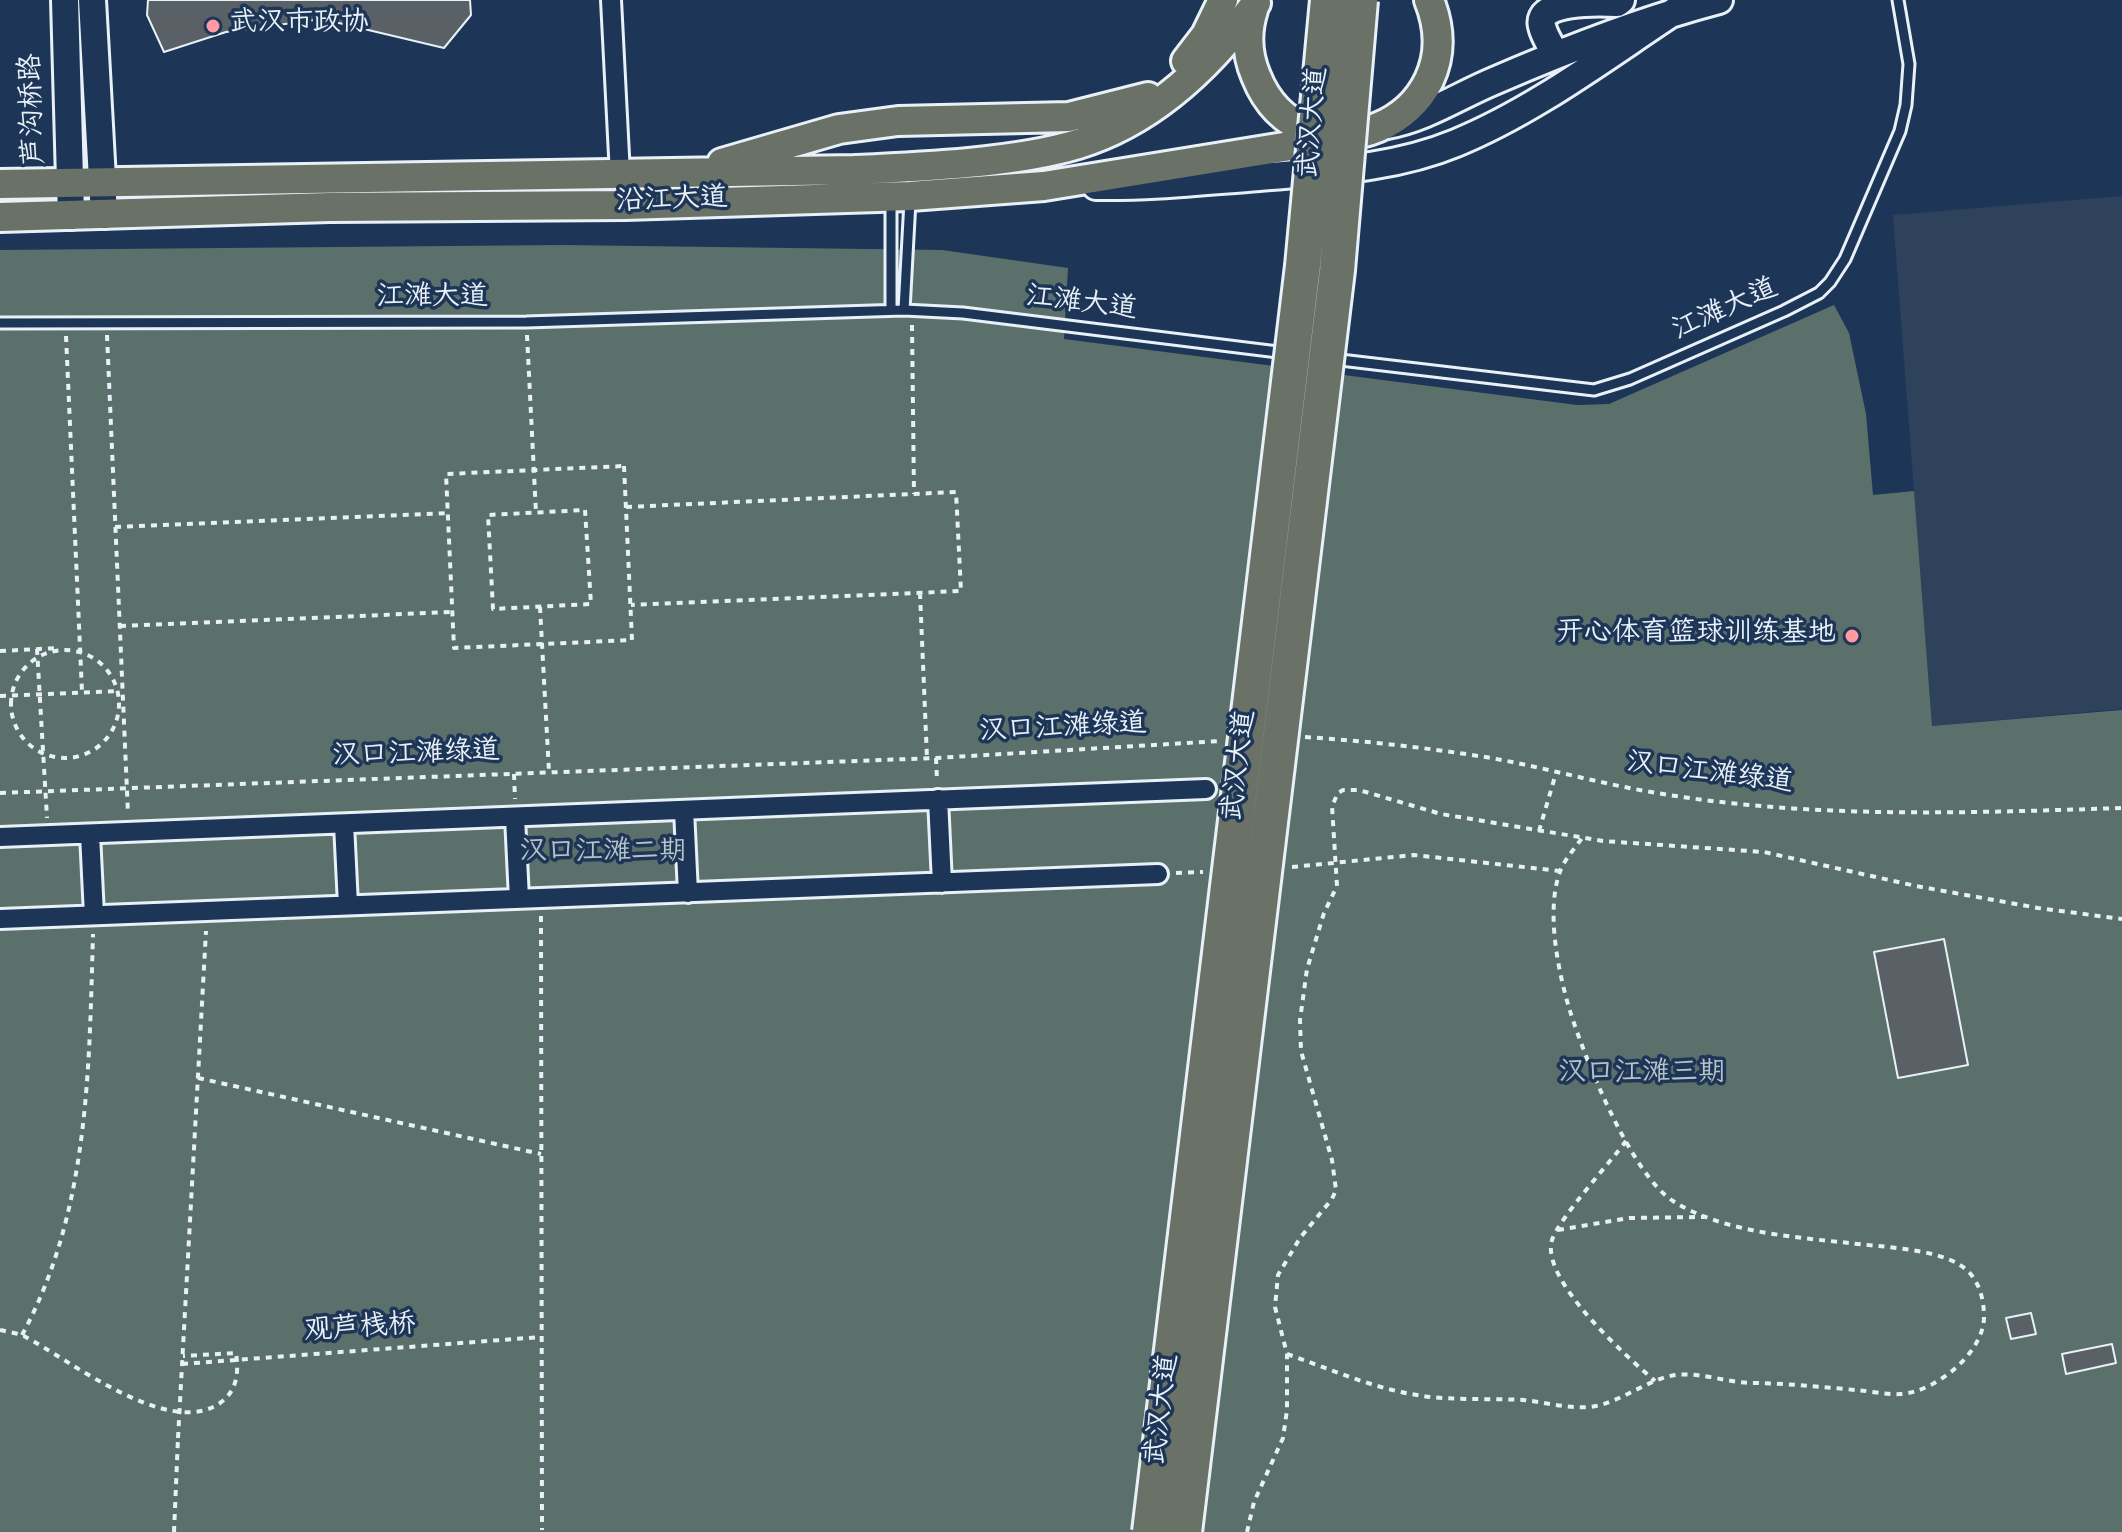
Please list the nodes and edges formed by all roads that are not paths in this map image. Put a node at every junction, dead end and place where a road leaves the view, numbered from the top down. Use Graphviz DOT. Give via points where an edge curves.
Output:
graph roads {
  1 [pos="65,0"];
  2 [pos="92,0"];
  3 [pos="611,0"];
  4 [pos="1223,0"];
  5 [pos="1328,0"];
  6 [pos="1360,0"];
  7 [pos="1429,0"];
  8 [pos="1440,0"];
  9 [pos="1621,0"];
  10 [pos="1719,0"];
  11 [pos="1898,0"];
  12 [pos="1256,1"];
  13 [pos="1675,11"];
  14 [pos="1437,29"];
  15 [pos="1556,55"];
  16 [pos="1186,83"];
  17 [pos="1152,96"];
  18 [pos="1387,125"];
  19 [pos="1339,135"];
  20 [pos="686,173"];
  21 [pos="620,175"];
  22 [pos="103,182"];
  23 [pos="70,183"];
  24 [pos="0,184"];
  25 [pos="1044,186"];
  26 [pos="900,197"];
  27 [pos="104,215"];
  28 [pos="71,216"];
  29 [pos="0,217"];
  30 [pos="891,310"];
  31 [pos="908,310"];
  32 [pos="0,323"];
  33 [pos="1206,789"];
  34 [pos="938,799"];
  35 [pos="684,810"];
  36 [pos="515,817"];
  37 [pos="344,824"];
  38 [pos="90,834"];
  39 [pos="0,837"];
  40 [pos="1158,874"];
  41 [pos="942,883"];
  42 [pos="688,893"];
  43 [pos="519,899"];
  44 [pos="348,905"];
  45 [pos="94,915"];
  46 [pos="0,919"];
  47 [pos="1150,1532"];
  48 [pos="1184,1532"];
  1 -- 23 [label="main road, 芦沟桥路"];
  2 -- 22 [label="main road"];
  3 -- 21 [label="street"];
  4 -- 17 [label="main road" via="1206,35"];
  5 -- 47 [label="highway, 武汉大道, bridge" via="1303,266"];
  6 -- 48 [label="highway, 武汉大道, bridge" via="1337,270"];
  7 -- 14 [label="main road"];
  8 -- 14 [label="main road"];
  9 -- 15 [label="main road" via="1567,0 1549,9 1542,27"];
  10 -- 13 [label="main road"];
  11 -- 31 [label="lane, 江滩大道" via="1909,64 1900,131 1830,282 1784,311 1610,387 1575,389"];
  12 -- 16 [label="main road, 沿江大道"];
  12 -- 19 [label="main road" via="1249,52 1259,83 1292,120"];
  13 -- 15 [label="main road"];
  13 -- 25 [label="main road" via="1510,117 1456,143 1389,165 1164,184"];
  14 -- 18 [label="main road" via="1436,62 1423,92"];
  15 -- 18 [label="main road" via="1422,116"];
  16 -- 17 [label="main road"];
  16 -- 20 [label="main road, 沿江大道" via="1117,127 1042,152 883,169"];
  17 -- 20 [label="main road" via="1069,117 898,121 839,129"];
  18 -- 19 [label="main road, 沿江大道"];
  19 -- 25 [label="main road, 沿江大道"];
  20 -- 21 [label="main road, 沿江大道"];
  21 -- 22 [label="main road, 沿江大道"];
  22 -- 23 [label="main road, 沿江大道"];
  22 -- 27 [label="main road"];
  23 -- 24 [label="main road, 沿江大道"];
  23 -- 28 [label="main road, 芦沟桥路"];
  25 -- 26 [label="main road, 沿江大道"];
  26 -- 27 [label="main road, 沿江大道"];
  26 -- 30 [label="lane"];
  26 -- 31 [label="lane"];
  27 -- 28 [label="main road, 沿江大道"];
  28 -- 29 [label="main road, 沿江大道"];
  30 -- 31 [label="lane, 江滩大道"];
  30 -- 32 [label="lane, 江滩大道" via="526,322"];
  33 -- 34 [label="street"];
  34 -- 35 [label="street"];
  34 -- 41 [label="street"];
  35 -- 36 [label="street"];
  35 -- 42 [label="street"];
  36 -- 37 [label="street"];
  36 -- 43 [label="street"];
  37 -- 38 [label="street"];
  37 -- 44 [label="street"];
  38 -- 39 [label="street"];
  38 -- 45 [label="street"];
  40 -- 41 [label="street"];
  41 -- 42 [label="street"];
  42 -- 43 [label="street"];
  43 -- 44 [label="street"];
  44 -- 45 [label="street"];
  45 -- 46 [label="street"];
}
